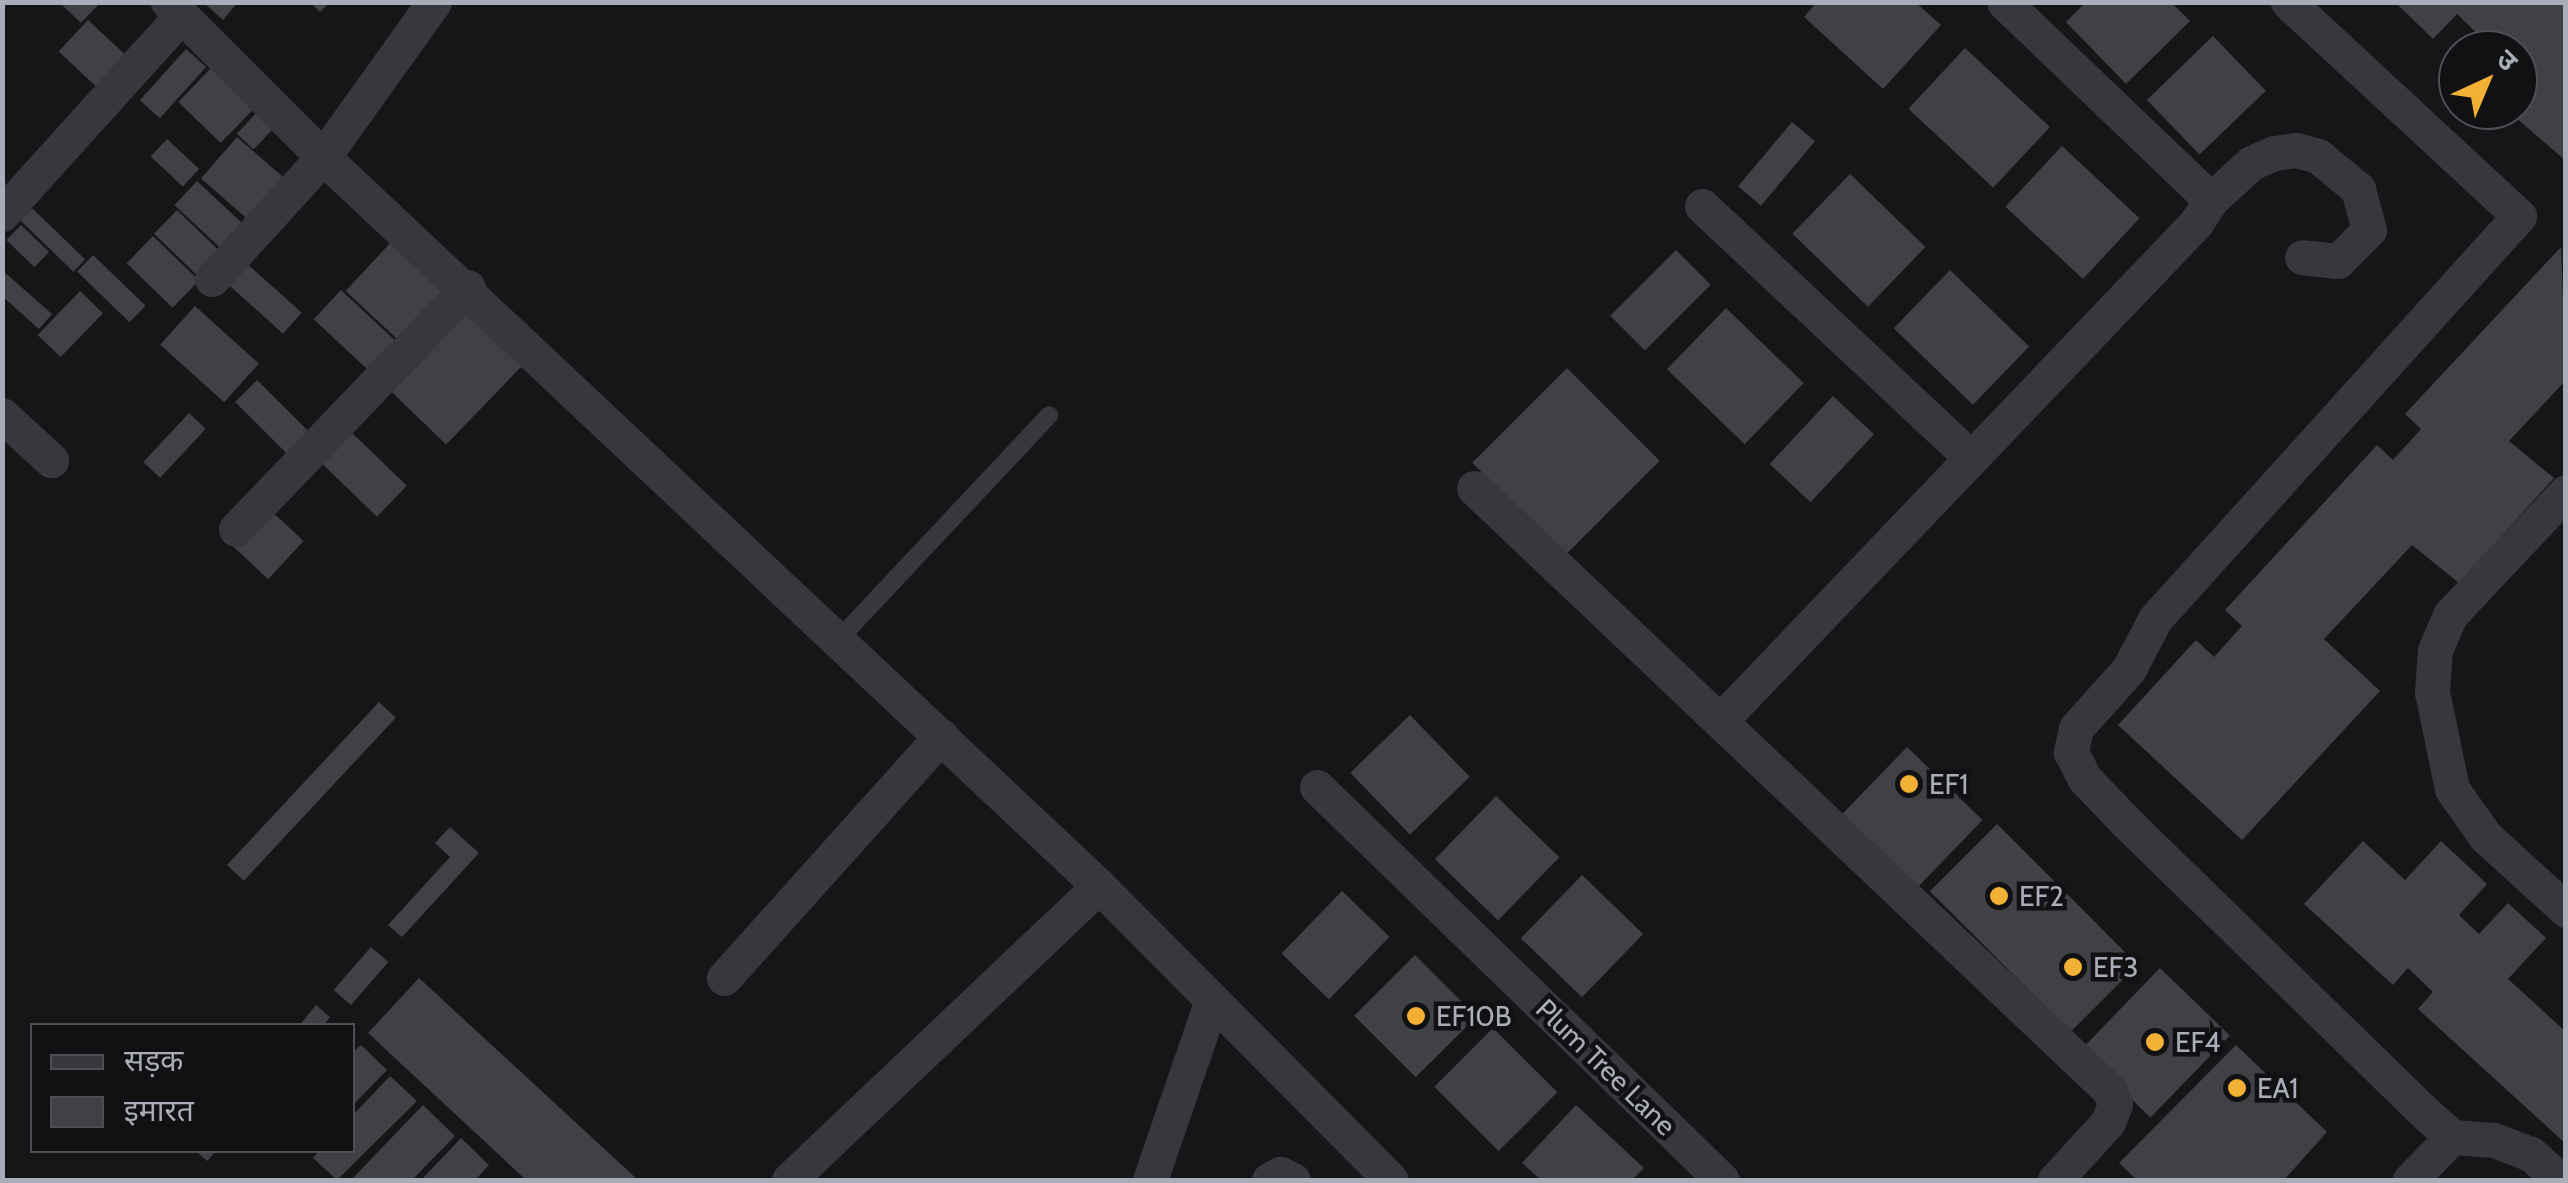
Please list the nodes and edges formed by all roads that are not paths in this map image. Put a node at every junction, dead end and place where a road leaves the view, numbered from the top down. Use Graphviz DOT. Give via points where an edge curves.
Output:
graph roads {
  1 [pos="434,2"];
  2 [pos="2004,2"];
  3 [pos="2288,2"];
  4 [pos="175,9"];
  5 [pos="323,157"];
  6 [pos="2211,200"];
  7 [pos="1702,206"];
  8 [pos="2,214"];
  9 [pos="2302,257"];
  10 [pos="212,279"];
  11 [pos="468,288"];
  12 [pos="2,415"];
  13 [pos="1049,415"];
  14 [pos="1970,457"];
  15 [pos="51,460"];
  16 [pos="1474,488"];
  17 [pos="2566,492"];
  18 [pos="236,529"];
  19 [pos="839,639"];
  20 [pos="1720,720"];
  21 [pos="941,736"];
  22 [pos="1317,787"];
  23 [pos="1098,886"];
  24 [pos="2566,910"];
  25 [pos="724,978"];
  26 [pos="1212,1000"];
  27 [pos="2452,1137"];
  28 [pos="790,1180"];
  29 [pos="1150,1180"];
  30 [pos="1269,1180"];
  31 [pos="1293,1180"];
  32 [pos="1391,1180"];
  33 [pos="1722,1180"];
  34 [pos="2055,1180"];
  35 [pos="2410,1180"];
  36 [pos="2560,1180"];
  1 -- 5 [label="street"];
  2 -- 6 [label="street"];
  3 -- 27 [label="street" via="2519,216 2155,619 2129,669 2076,728 2071,752 2127,823"];
  4 -- 5 [label="street"];
  4 -- 8 [label="street"];
  5 -- 10 [label="street"];
  5 -- 11 [label="street"];
  6 -- 9 [label="street" via="2251,164 2274,154 2318,156 2358,189 2369,230 2338,261"];
  6 -- 14 [label="street"];
  7 -- 14 [label="street"];
  11 -- 18 [label="street"];
  11 -- 19 [label="street"];
  12 -- 15 [label="street"];
  13 -- 19 [label="lane"];
  14 -- 20 [label="street"];
  16 -- 20 [label="street"];
  17 -- 24 [label="street" via="2450,614 2435,650 2432,692 2452,790 2485,836"];
  19 -- 21 [label="street"];
  20 -- 34 [label="street" via="2110,1091 2116,1104 2108,1122"];
  21 -- 23 [label="street"];
  21 -- 25 [label="street"];
  22 -- 33 [label="street, Plum Tree Lane"];
  23 -- 26 [label="street"];
  23 -- 28 [label="street"];
  26 -- 29 [label="street"];
  26 -- 32 [label="street"];
  27 -- 35 [label="street"];
  27 -- 36 [label="street" via="2494,1140 2531,1154"];
  30 -- 31 [label="street" via="1280,1174"];
}
